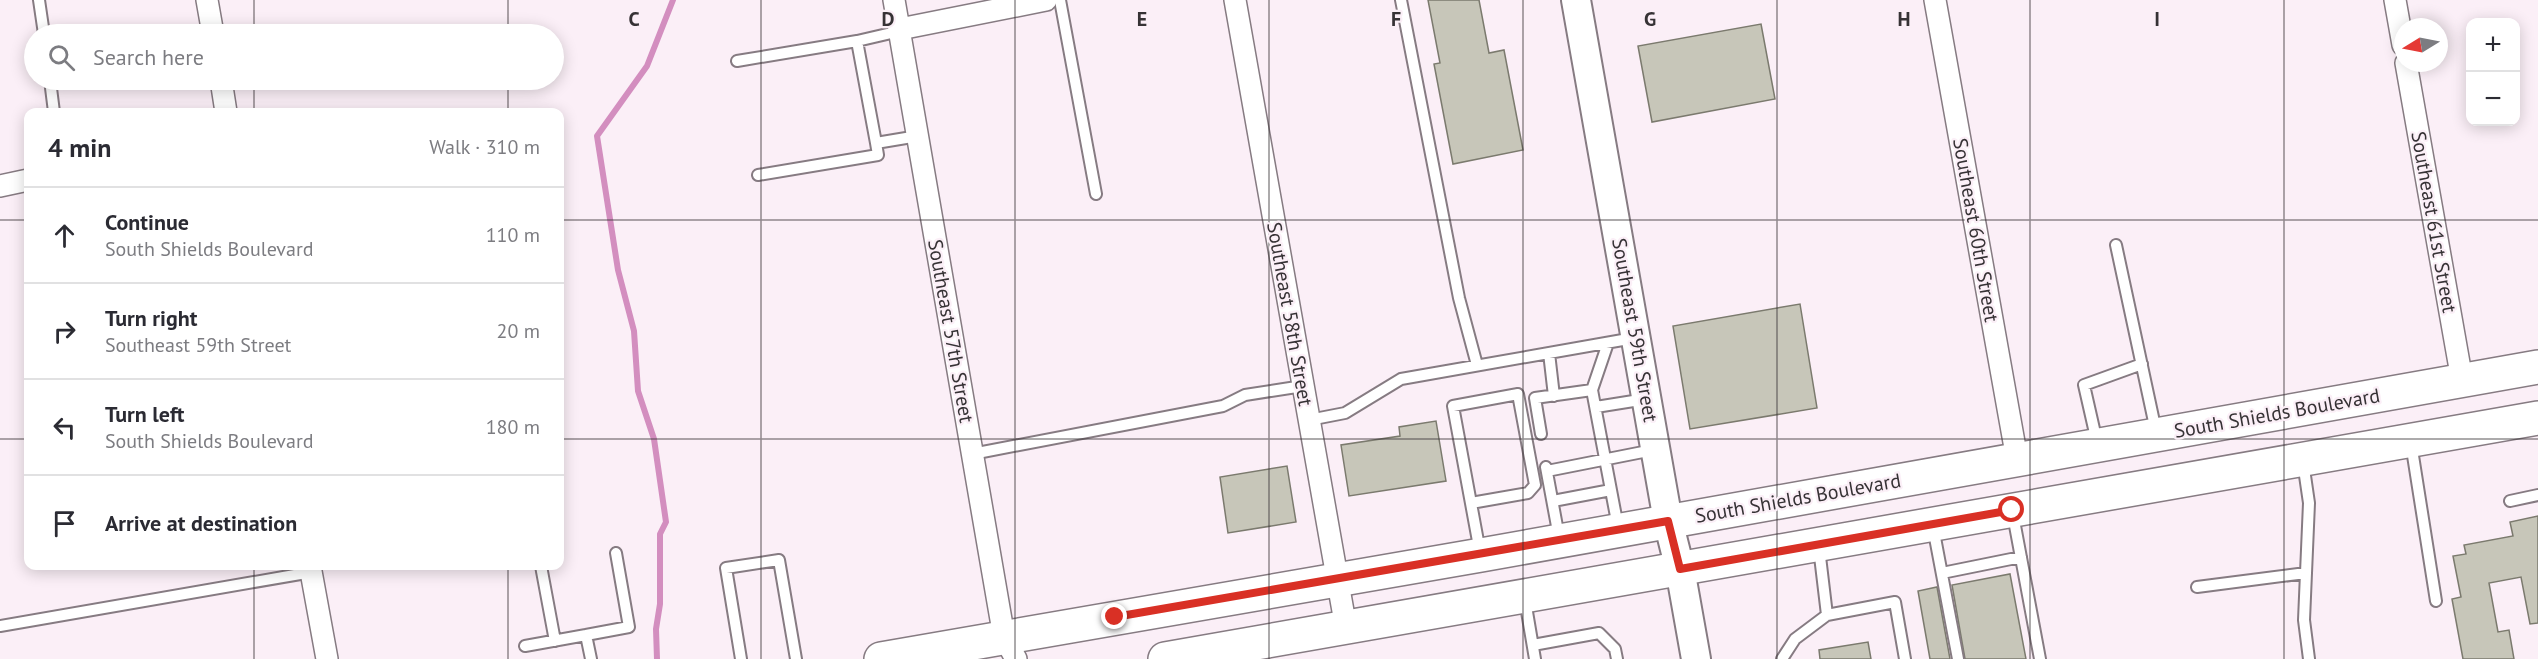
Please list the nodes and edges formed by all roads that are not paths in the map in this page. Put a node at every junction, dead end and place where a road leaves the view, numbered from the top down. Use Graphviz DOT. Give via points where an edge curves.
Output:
graph roads {
  1 [pos="39,0"];
  2 [pos="207,0"];
  3 [pos="894,0"];
  4 [pos="1047,0"];
  5 [pos="1060,0"];
  6 [pos="1235,0"];
  7 [pos="1401,0"];
  8 [pos="1576,0"];
  9 [pos="1935,0"];
  10 [pos="2395,0"];
  11 [pos="2398,18"];
  12 [pos="43,24"];
  13 [pos="211,24"];
  14 [pos="900,30"];
  15 [pos="857,41"];
  16 [pos="737,62"];
  17 [pos="2408,72"];
  18 [pos="51,90"];
  19 [pos="223,90"];
  20 [pos="54,108"];
  21 [pos="225,108"];
  22 [pos="918,136"];
  23 [pos="876,143"];
  24 [pos="758,175"];
  25 [pos="24,181"];
  26 [pos="0,186"];
  27 [pos="1096,194"];
  28 [pos="2116,245"];
  29 [pos="1637,338"];
  30 [pos="1608,343"];
  31 [pos="1549,353"];
  32 [pos="2142,364"];
  33 [pos="1477,365"];
  34 [pos="2538,367"];
  35 [pos="2462,380"];
  36 [pos="1303,386"];
  37 [pos="1592,390"];
  38 [pos="1554,396"];
  39 [pos="1647,399"];
  40 [pos="1596,407"];
  41 [pos="2294,410"];
  42 [pos="2538,418"];
  43 [pos="1309,420"];
  44 [pos="1541,434"];
  45 [pos="2157,434"];
  46 [pos="2411,440"];
  47 [pos="2097,445"];
  48 [pos="1656,450"];
  49 [pos="972,454"];
  50 [pos="2017,459"];
  51 [pos="2302,459"];
  52 [pos="1606,461"];
  53 [pos="1611,490"];
  54 [pos="2538,495"];
  55 [pos="1553,501"];
  56 [pos="2510,501"];
  57 [pos="1471,503"];
  58 [pos="2012,510"];
  59 [pos="1668,521"];
  60 [pos="1933,525"];
  61 [pos="1618,530"];
  62 [pos="1559,540"];
  63 [pos="1818,545"];
  64 [pos="616,553"];
  65 [pos="1481,555"];
  66 [pos="2021,557"];
  67 [pos="1680,569"];
  68 [pos="306,570"];
  69 [pos="311,570"];
  70 [pos="542,570"];
  71 [pos="1942,573"];
  72 [pos="2306,573"];
  73 [pos="1337,580"];
  74 [pos="2198,587"];
  75 [pos="1524,597"];
  76 [pos="2436,600"];
  77 [pos="1827,615"];
  78 [pos="0,626"];
  79 [pos="1346,628"];
  80 [pos="586,635"];
  81 [pos="555,640"];
  82 [pos="1533,645"];
  83 [pos="525,646"];
  84 [pos="1010,648"];
  85 [pos="327,659"];
  86 [pos="591,659"];
  87 [pos="741,659"];
  88 [pos="796,659"];
  89 [pos="881,659"];
  90 [pos="1165,659"];
  91 [pos="1535,659"];
  92 [pos="1617,659"];
  93 [pos="1696,659"];
  94 [pos="1782,659"];
  95 [pos="1905,659"];
  96 [pos="1958,659"];
  97 [pos="2040,659"];
  98 [pos="2308,659"];
  1 -- 12 [label="lane"];
  2 -- 13 [label="street"];
  3 -- 14 [label="street, Southeast 57th Street"];
  4 -- 14 [label="street"];
  5 -- 27 [label="lane"];
  6 -- 36 [label="street, Southeast 58th Street"];
  7 -- 33 [label="lane" via="1458,298"];
  8 -- 29 [label="main road, Southeast 59th Street"];
  9 -- 50 [label="street, Southeast 60th Street"];
  10 -- 11 [label="street"];
  14 -- 15 [label="lane"];
  14 -- 22 [label="street, Southeast 57th Street"];
  15 -- 16 [label="lane"];
  15 -- 23 [label="lane"];
  17 -- 35 [label="street, Southeast 61st Street"];
  18 -- 20 [label="lane"];
  19 -- 21 [label="street"];
  22 -- 23 [label="lane"];
  22 -- 49 [label="street, Southeast 57th Street"];
  23 -- 24 [label="lane" via="878,155"];
  25 -- 26 [label="street"];
  28 -- 32 [label="lane"];
  29 -- 30 [label="lane"];
  29 -- 39 [label="main road, Southeast 59th Street"];
  30 -- 31 [label="lane"];
  30 -- 37 [label="lane"];
  31 -- 33 [label="lane"];
  31 -- 38 [label="lane"];
  32 -- 45 [label="lane"];
  32 -- 47 [label="lane" via="2084,385"];
  33 -- 43 [label="lane" via="1401,379 1345,413"];
  34 -- 35 [label="main road, South Shields Boulevard"];
  35 -- 41 [label="main road, South Shields Boulevard"];
  36 -- 43 [label="street, Southeast 58th Street"];
  36 -- 49 [label="lane" via="1245,396 1223,406"];
  37 -- 38 [label="lane"];
  37 -- 40 [label="lane"];
  38 -- 44 [label="lane" via="1535,398"];
  39 -- 40 [label="lane"];
  39 -- 48 [label="main road, Southeast 59th Street"];
  40 -- 52 [label="lane"];
  41 -- 45 [label="main road, South Shields Boulevard"];
  41 -- 51 [label="main road"];
  42 -- 46 [label="main road"];
  43 -- 73 [label="street, Southeast 58th Street"];
  45 -- 47 [label="main road, South Shields Boulevard"];
  46 -- 51 [label="main road"];
  46 -- 76 [label="lane"];
  47 -- 50 [label="main road, South Shields Boulevard"];
  48 -- 52 [label="lane"];
  48 -- 59 [label="main road, Southeast 59th Street"];
  49 -- 84 [label="street, Southeast 57th Street"];
  50 -- 59 [label="main road, South Shields Boulevard"];
  51 -- 58 [label="main road"];
  51 -- 72 [label="lane" via="2309,503"];
  52 -- 53 [label="lane"];
  52 -- 55 [label="lane" via="1547,468"];
  53 -- 55 [label="lane"];
  53 -- 61 [label="lane"];
  54 -- 56 [label="lane"];
  55 -- 62 [label="lane"];
  57 -- 57 [label="lane" via="1453,406 1518,394 1535,485 1528,493"];
  57 -- 65 [label="lane"];
  58 -- 60 [label="main road"];
  58 -- 66 [label="lane"];
  59 -- 61 [label="main road, South Shields Boulevard"];
  59 -- 67 [label="main road, Southeast 59th Street"];
  60 -- 63 [label="main road"];
  60 -- 71 [label="lane"];
  61 -- 62 [label="main road, South Shields Boulevard"];
  62 -- 65 [label="main road, South Shields Boulevard"];
  63 -- 67 [label="main road"];
  63 -- 77 [label="lane"];
  64 -- 80 [label="lane" via="629,627"];
  65 -- 73 [label="main road, South Shields Boulevard"];
  66 -- 71 [label="lane"];
  66 -- 97 [label="lane"];
  67 -- 75 [label="main road"];
  67 -- 93 [label="main road, Southeast 59th Street"];
  68 -- 78 [label="lane"];
  69 -- 85 [label="street"];
  70 -- 81 [label="lane"];
  71 -- 96 [label="lane"];
  72 -- 74 [label="lane"];
  72 -- 98 [label="lane" via="2304,620"];
  73 -- 79 [label="street, Southeast 58th Street"];
  73 -- 84 [label="main road, South Shields Boulevard"];
  75 -- 79 [label="main road"];
  75 -- 82 [label="lane"];
  77 -- 94 [label="lane" via="1795,639"];
  77 -- 95 [label="lane" via="1895,602"];
  79 -- 90 [label="main road"];
  80 -- 81 [label="lane"];
  80 -- 86 [label="lane"];
  81 -- 83 [label="lane"];
  82 -- 91 [label="lane"];
  82 -- 92 [label="lane" via="1599,633 1615,648"];
  84 -- 89 [label="main road, South Shields Boulevard"];
  87 -- 88 [label="lane" via="726,568 780,560"];
}
